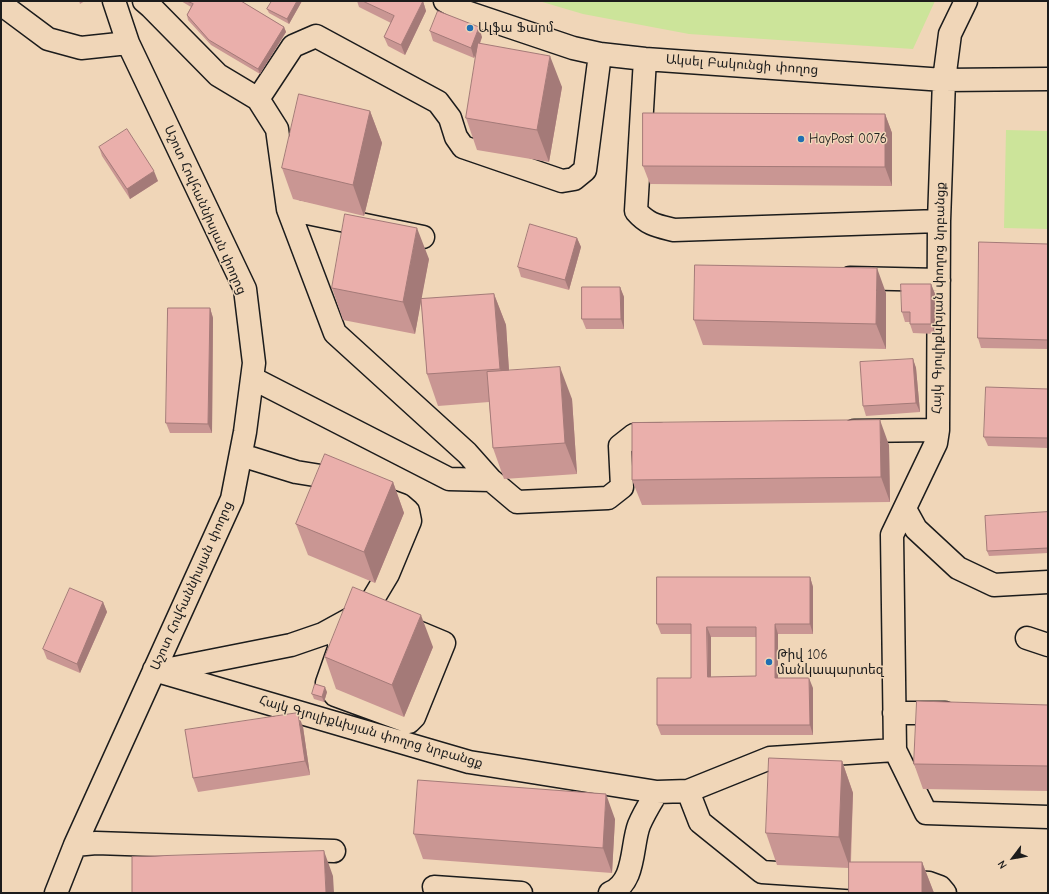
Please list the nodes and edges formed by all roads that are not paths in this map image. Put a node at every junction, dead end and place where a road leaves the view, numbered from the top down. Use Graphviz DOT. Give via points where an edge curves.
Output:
graph roads {
  1 [pos="114,1"];
  2 [pos="144,1"];
  3 [pos="966,1"];
  4 [pos="1,4"];
  5 [pos="459,4"];
  6 [pos="128,43"];
  7 [pos="600,54"];
  8 [pos="645,59"];
  9 [pos="944,80"];
  10 [pos="1048,80"];
  11 [pos="258,99"];
  12 [pos="288,209"];
  13 [pos="939,221"];
  14 [pos="423,237"];
  15 [pos="830,278"];
  16 [pos="939,280"];
  17 [pos="252,378"];
  18 [pos="938,430"];
  19 [pos="834,432"];
  20 [pos="682,434"];
  21 [pos="241,455"];
  22 [pos="491,480"];
  23 [pos="905,509"];
  24 [pos="1048,582"];
  25 [pos="363,609"];
  26 [pos="335,628"];
  27 [pos="1027,638"];
  28 [pos="1048,645"];
  29 [pos="154,670"];
  30 [pos="894,713"];
  31 [pos="964,714"];
  32 [pos="895,750"];
  33 [pos="688,790"];
  34 [pos="657,792"];
  35 [pos="1048,817"];
  36 [pos="75,845"];
  37 [pos="334,851"];
  38 [pos="434,887"];
  39 [pos="56,893"];
  40 [pos="521,893"];
  41 [pos="610,893"];
  42 [pos="945,893"];
  1 -- 6 [label="street, Աշոտ Հովհաննիսյան փողոց"];
  2 -- 11 [label="street" via="218,74"];
  3 -- 9 [label="street, Հայկ Գյուլիքևխյան փողոց նրբանցք" via="950,34"];
  4 -- 6 [label="street" via="48,39 81,48"];
  5 -- 7 [label="street, Ակսել Բակունցի փողոց" via="573,48"];
  6 -- 17 [label="street, Աշոտ Հովհաննիսյան փողոց" via="245,289 254,363"];
  7 -- 8 [label="street, Ակսել Բակունցի փողոց"];
  7 -- 11 [label="street" via="585,170 574,179 562,181 463,147 456,137 450,118 438,102 316,36 293,46"];
  8 -- 9 [label="street, Ակսել Բակունցի փողոց"];
  8 -- 13 [label="street" via="636,211 653,224 674,230"];
  9 -- 10 [label="street, Ակսել Բակունցի փողոց"];
  9 -- 13 [label="street, Հայկ Գյուլիքևխյան փողոց նրբանցք"];
  11 -- 12 [label="street" via="276,129"];
  12 -- 14 [label="street"];
  12 -- 22 [label="street" via="335,333 467,453"];
  13 -- 16 [label="street, Հայկ Գյուլիքևխյան փողոց նրբանցք"];
  15 -- 16 [label="street"];
  16 -- 18 [label="street, Հայկ Գյուլիքևխյան փողոց նրբանցք"];
  17 -- 21 [label="street, Աշոտ Հովհաննիսյան փողոց"];
  17 -- 22 [label="street" via="449,479"];
  18 -- 19 [label="street"];
  18 -- 23 [label="street, Հայկ Գյուլիքևխյան փողոց նրբանցք" via="936,444"];
  20 -- 22 [label="street" via="634,435 620,446 622,487 608,498 517,502"];
  21 -- 25 [label="street" via="296,472 327,477 401,505 408,511 410,521 388,574 374,599"];
  21 -- 29 [label="street, Աշոտ Հովհաննիսյան փողոց" via="232,499"];
  23 -- 24 [label="street" via="916,529 958,568 994,585"];
  23 -- 30 [label="street, Հայկ Գյուլիքևխյան փողոց նրբանցք" via="892,535"];
  25 -- 26 [label="street"];
  25 -- 26 [label="street" via="444,643 414,717 409,722 335,695 328,683 340,646"];
  26 -- 29 [label="street" via="291,645"];
  27 -- 28 [label="street"];
  29 -- 34 [label="street, Հայկ Գյուլիքևխյան փողոց նրբանցք" via="469,762"];
  29 -- 36 [label="street, Աշոտ Հովհաննիսյան փողոց"];
  30 -- 31 [label="street"];
  30 -- 32 [label="street, Հայկ Գյուլիքևխյան փողոց նրբանցք"];
  32 -- 33 [label="street, Հայկ Գյուլիքևխյան փողոց նրբանցք" via="770,758"];
  32 -- 35 [label="street, Հայկ Գյուլիքևխյան փողոց նրբանցք" via="926,813"];
  33 -- 34 [label="street, Հայկ Գյուլիքևխյան փողոց նրբանցք"];
  33 -- 42 [label="street" via="700,822 762,872 929,883 940,887"];
  34 -- 41 [label="street" via="639,825 629,872 617,890"];
  36 -- 37 [label="street" via="96,843"];
  36 -- 39 [label="street, Աշոտ Հովհաննիսյան փողոց"];
  38 -- 40 [label="street"];
}
